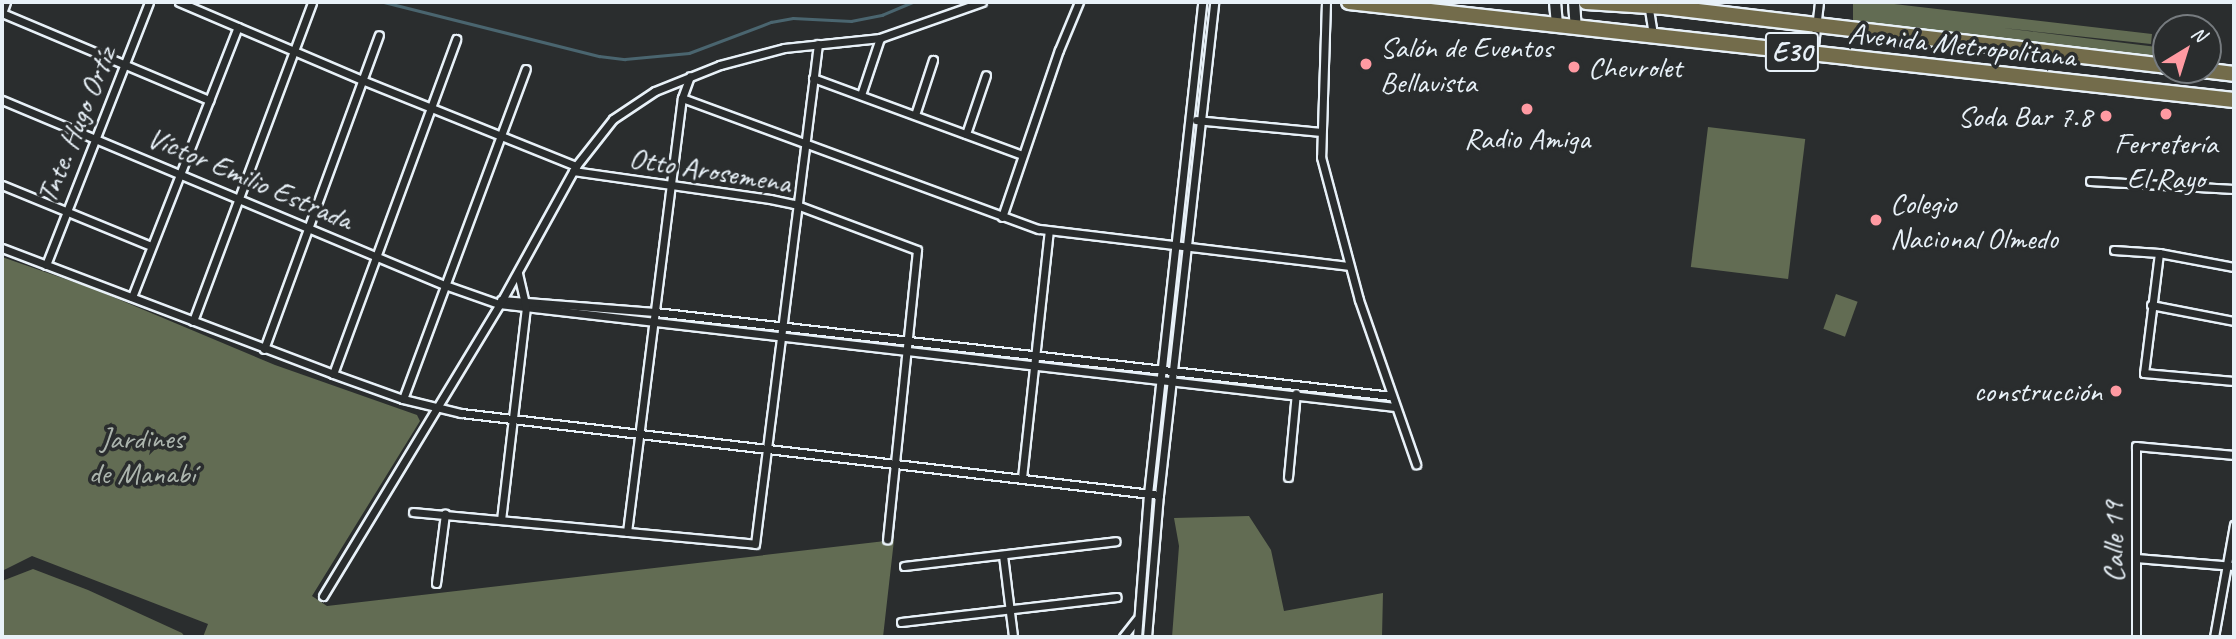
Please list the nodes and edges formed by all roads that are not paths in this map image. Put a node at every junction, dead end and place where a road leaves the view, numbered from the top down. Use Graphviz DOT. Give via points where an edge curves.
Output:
graph roads {
  1 [pos="6,2"];
  2 [pos="149,2"];
  3 [pos="179,2"];
  4 [pos="312,2"];
  5 [pos="982,2"];
  6 [pos="1079,2"];
  7 [pos="1202,2"];
  8 [pos="1214,2"];
  9 [pos="1326,2"];
  10 [pos="1349,2"];
  11 [pos="1555,2"];
  12 [pos="1574,2"];
  13 [pos="1586,2"];
  14 [pos="1819,2"];
  15 [pos="1648,5"];
  16 [pos="1556,25"];
  17 [pos="1816,25"];
  18 [pos="238,27"];
  19 [pos="1576,28"];
  20 [pos="379,35"];
  21 [pos="1653,37"];
  22 [pos="456,38"];
  23 [pos="880,38"];
  24 [pos="818,44"];
  25 [pos="294,51"];
  26 [pos="1812,55"];
  27 [pos="933,60"];
  28 [pos="124,64"];
  29 [pos="2152,64"];
  30 [pos="526,69"];
  31 [pos="691,75"];
  32 [pos="986,75"];
  33 [pos="813,78"];
  34 [pos="362,80"];
  35 [pos="861,95"];
  36 [pos="681,98"];
  37 [pos="2,100"];
  38 [pos="209,100"];
  39 [pos="2234,100"];
  40 [pos="431,108"];
  41 [pos="915,115"];
  42 [pos="1188,119"];
  43 [pos="1200,121"];
  44 [pos="1320,132"];
  45 [pos="966,134"];
  46 [pos="95,137"];
  47 [pos="501,137"];
  48 [pos="804,143"];
  49 [pos="1022,155"];
  50 [pos="574,169"];
  51 [pos="180,173"];
  52 [pos="2090,181"];
  53 [pos="2,185"];
  54 [pos="671,185"];
  55 [pos="2234,189"];
  56 [pos="238,197"];
  57 [pos="796,206"];
  58 [pos="66,211"];
  59 [pos="1002,217"];
  60 [pos="308,226"];
  61 [pos="1049,231"];
  62 [pos="151,246"];
  63 [pos="1174,246"];
  64 [pos="2,248"];
  65 [pos="1186,248"];
  66 [pos="2114,250"];
  67 [pos="2159,253"];
  68 [pos="377,256"];
  69 [pos="46,265"];
  70 [pos="1349,266"];
  71 [pos="2234,267"];
  72 [pos="518,273"];
  73 [pos="445,285"];
  74 [pos="132,297"];
  75 [pos="501,302"];
  76 [pos="527,304"];
  77 [pos="2151,305"];
  78 [pos="655,312"];
  79 [pos="193,321"];
  80 [pos="653,321"];
  81 [pos="2234,321"];
  82 [pos="781,326"];
  83 [pos="780,335"];
  84 [pos="907,341"];
  85 [pos="264,349"];
  86 [pos="906,351"];
  87 [pos="1034,356"];
  88 [pos="1033,366"];
  89 [pos="1162,371"];
  90 [pos="1172,373"];
  91 [pos="334,374"];
  92 [pos="2234,381"];
  93 [pos="1160,382"];
  94 [pos="1171,383"];
  95 [pos="1296,386"];
  96 [pos="1295,396"];
  97 [pos="1391,396"];
  98 [pos="403,399"];
  99 [pos="1395,407"];
  100 [pos="438,408"];
  101 [pos="513,419"];
  102 [pos="640,433"];
  103 [pos="767,447"];
  104 [pos="2234,455"];
  105 [pos="894,463"];
  106 [pos="1416,464"];
  107 [pos="1288,477"];
  108 [pos="1021,478"];
  109 [pos="1148,494"];
  110 [pos="1159,495"];
  111 [pos="413,512"];
  112 [pos="445,514"];
  113 [pos="501,520"];
  114 [pos="2234,525"];
  115 [pos="627,532"];
  116 [pos="887,539"];
  117 [pos="1116,541"];
  118 [pos="1003,555"];
  119 [pos="2136,558"];
  120 [pos="904,566"];
  121 [pos="2230,566"];
  122 [pos="436,583"];
  123 [pos="323,596"];
  124 [pos="1117,597"];
  125 [pos="1010,610"];
  126 [pos="1138,617"];
  127 [pos="901,622"];
  128 [pos="1013,637"];
  129 [pos="1123,637"];
  130 [pos="1137,637"];
  131 [pos="1147,637"];
  132 [pos="2136,637"];
  133 [pos="2214,637"];
  1 -- 28 [label="street" via="2,13"];
  2 -- 28 [label="street, Tnte. Hugo Ortíz"];
  3 -- 18 [label="street, Otto Arosemena"];
  4 -- 25 [label="street"];
  5 -- 23 [label="street"];
  6 -- 49 [label="street"];
  7 -- 42 [label="street"];
  8 -- 43 [label="street"];
  9 -- 44 [label="street"];
  10 -- 16 [label="highway, Avenida Metropolitana / E30"];
  11 -- 16 [label="street"];
  12 -- 19 [label="street"];
  13 -- 15 [label="highway, E30"];
  14 -- 17 [label="street"];
  15 -- 17 [label="highway, Avenida Metropolitana / E30"];
  15 -- 21 [label="street"];
  16 -- 19 [label="highway, Avenida Metropolitana / E30"];
  17 -- 26 [label="street"];
  17 -- 29 [label="highway, Avenida Metropolitana / E30"];
  18 -- 25 [label="street, Otto Arosemena"];
  18 -- 38 [label="street"];
  19 -- 21 [label="highway, Avenida Metropolitana / E30"];
  20 -- 34 [label="street"];
  21 -- 26 [label="highway, Avenida Metropolitana / E30"];
  22 -- 40 [label="street"];
  23 -- 24 [label="street"];
  23 -- 35 [label="street"];
  24 -- 31 [label="street" via="760,53"];
  24 -- 33 [label="street"];
  25 -- 34 [label="street, Otto Arosemena"];
  25 -- 56 [label="street"];
  26 -- 39 [label="highway, Avenida Metropolitana / E30"];
  27 -- 41 [label="street"];
  28 -- 38 [label="street"];
  28 -- 46 [label="street, Tnte. Hugo Ortíz"];
  30 -- 47 [label="street"];
  31 -- 36 [label="street"];
  31 -- 50 [label="street" via="625,110 602,131"];
  32 -- 45 [label="street"];
  33 -- 35 [label="street"];
  33 -- 48 [label="street"];
  34 -- 40 [label="street, Otto Arosemena"];
  34 -- 60 [label="street"];
  35 -- 41 [label="street"];
  36 -- 48 [label="street"];
  36 -- 54 [label="street"];
  37 -- 46 [label="street, Víctor Emilio Estrada"];
  38 -- 51 [label="street"];
  40 -- 47 [label="street, Otto Arosemena"];
  40 -- 68 [label="street"];
  41 -- 45 [label="street"];
  42 -- 43 [label="street"];
  42 -- 63 [label="street"];
  43 -- 44 [label="street"];
  43 -- 65 [label="street"];
  44 -- 70 [label="street" via="1325,174"];
  45 -- 49 [label="street"];
  46 -- 51 [label="street, Víctor Emilio Estrada"];
  46 -- 58 [label="street, Tnte. Hugo Ortíz"];
  47 -- 50 [label="street, Otto Arosemena"];
  47 -- 73 [label="street"];
  48 -- 57 [label="street"];
  48 -- 59 [label="street"];
  49 -- 59 [label="street"];
  50 -- 54 [label="street, Otto Arosemena"];
  50 -- 72 [label="street"];
  51 -- 56 [label="street, Víctor Emilio Estrada"];
  51 -- 62 [label="street"];
  52 -- 55 [label="street"];
  53 -- 58 [label="street"];
  54 -- 57 [label="street, Otto Arosemena"];
  54 -- 78 [label="street"];
  56 -- 60 [label="street, Víctor Emilio Estrada"];
  56 -- 79 [label="street"];
  57 -- 82 [label="street"];
  57 -- 84 [label="street, Otto Arosemena" via="917,250"];
  58 -- 62 [label="street"];
  58 -- 69 [label="street, Tnte. Hugo Ortíz"];
  59 -- 61 [label="street"];
  60 -- 68 [label="street, Víctor Emilio Estrada"];
  60 -- 85 [label="street"];
  61 -- 63 [label="street"];
  61 -- 87 [label="street"];
  62 -- 74 [label="street"];
  63 -- 65 [label="street"];
  63 -- 89 [label="street"];
  64 -- 69 [label="street"];
  65 -- 70 [label="street"];
  65 -- 90 [label="street"];
  66 -- 67 [label="street"];
  67 -- 71 [label="street"];
  67 -- 77 [label="street"];
  68 -- 73 [label="street, Víctor Emilio Estrada"];
  68 -- 91 [label="street"];
  69 -- 74 [label="street"];
  70 -- 97 [label="street"];
  72 -- 75 [label="street"];
  72 -- 76 [label="street"];
  73 -- 75 [label="street, Víctor Emilio Estrada"];
  73 -- 98 [label="street"];
  74 -- 79 [label="street"];
  75 -- 76 [label="street, Víctor Emilio Estrada"];
  75 -- 100 [label="street"];
  76 -- 78 [label="street"];
  76 -- 80 [label="street"];
  76 -- 101 [label="street"];
  77 -- 81 [label="street"];
  77 -- 92 [label="street" via="2144,373"];
  78 -- 80 [label="street"];
  78 -- 82 [label="street"];
  79 -- 85 [label="street"];
  80 -- 83 [label="street"];
  80 -- 102 [label="street"];
  82 -- 83 [label="street"];
  82 -- 84 [label="street"];
  83 -- 86 [label="street"];
  83 -- 103 [label="street"];
  84 -- 86 [label="street"];
  84 -- 87 [label="street"];
  85 -- 91 [label="street"];
  86 -- 88 [label="street"];
  86 -- 105 [label="street"];
  87 -- 88 [label="street"];
  87 -- 89 [label="street"];
  88 -- 93 [label="street"];
  88 -- 108 [label="street"];
  89 -- 90 [label="street"];
  89 -- 93 [label="street"];
  90 -- 94 [label="street"];
  90 -- 95 [label="street"];
  91 -- 98 [label="street"];
  93 -- 94 [label="street"];
  93 -- 109 [label="street"];
  94 -- 96 [label="street"];
  94 -- 110 [label="street"];
  95 -- 96 [label="street"];
  95 -- 97 [label="street"];
  96 -- 99 [label="street"];
  96 -- 107 [label="street"];
  97 -- 99 [label="street"];
  98 -- 100 [label="street"];
  99 -- 106 [label="street"];
  100 -- 101 [label="street"];
  100 -- 123 [label="street"];
  101 -- 102 [label="street"];
  101 -- 113 [label="street"];
  102 -- 103 [label="street"];
  102 -- 115 [label="street"];
  103 -- 105 [label="street"];
  103 -- 115 [label="street" via="755,544"];
  104 -- 119 [label="street, Calle 19" via="2136,446"];
  105 -- 108 [label="street"];
  105 -- 116 [label="street"];
  108 -- 109 [label="street"];
  109 -- 110 [label="street"];
  109 -- 126 [label="street"];
  110 -- 131 [label="street"];
  111 -- 112 [label="street"];
  112 -- 113 [label="street"];
  112 -- 122 [label="street"];
  113 -- 115 [label="street"];
  114 -- 121 [label="street"];
  117 -- 118 [label="street"];
  118 -- 120 [label="street"];
  118 -- 125 [label="street"];
  119 -- 121 [label="street"];
  119 -- 132 [label="street, Calle 19"];
  121 -- 133 [label="street"];
  124 -- 125 [label="street"];
  125 -- 127 [label="street"];
  125 -- 128 [label="street"];
  126 -- 129 [label="street"];
  126 -- 130 [label="street"];
}
